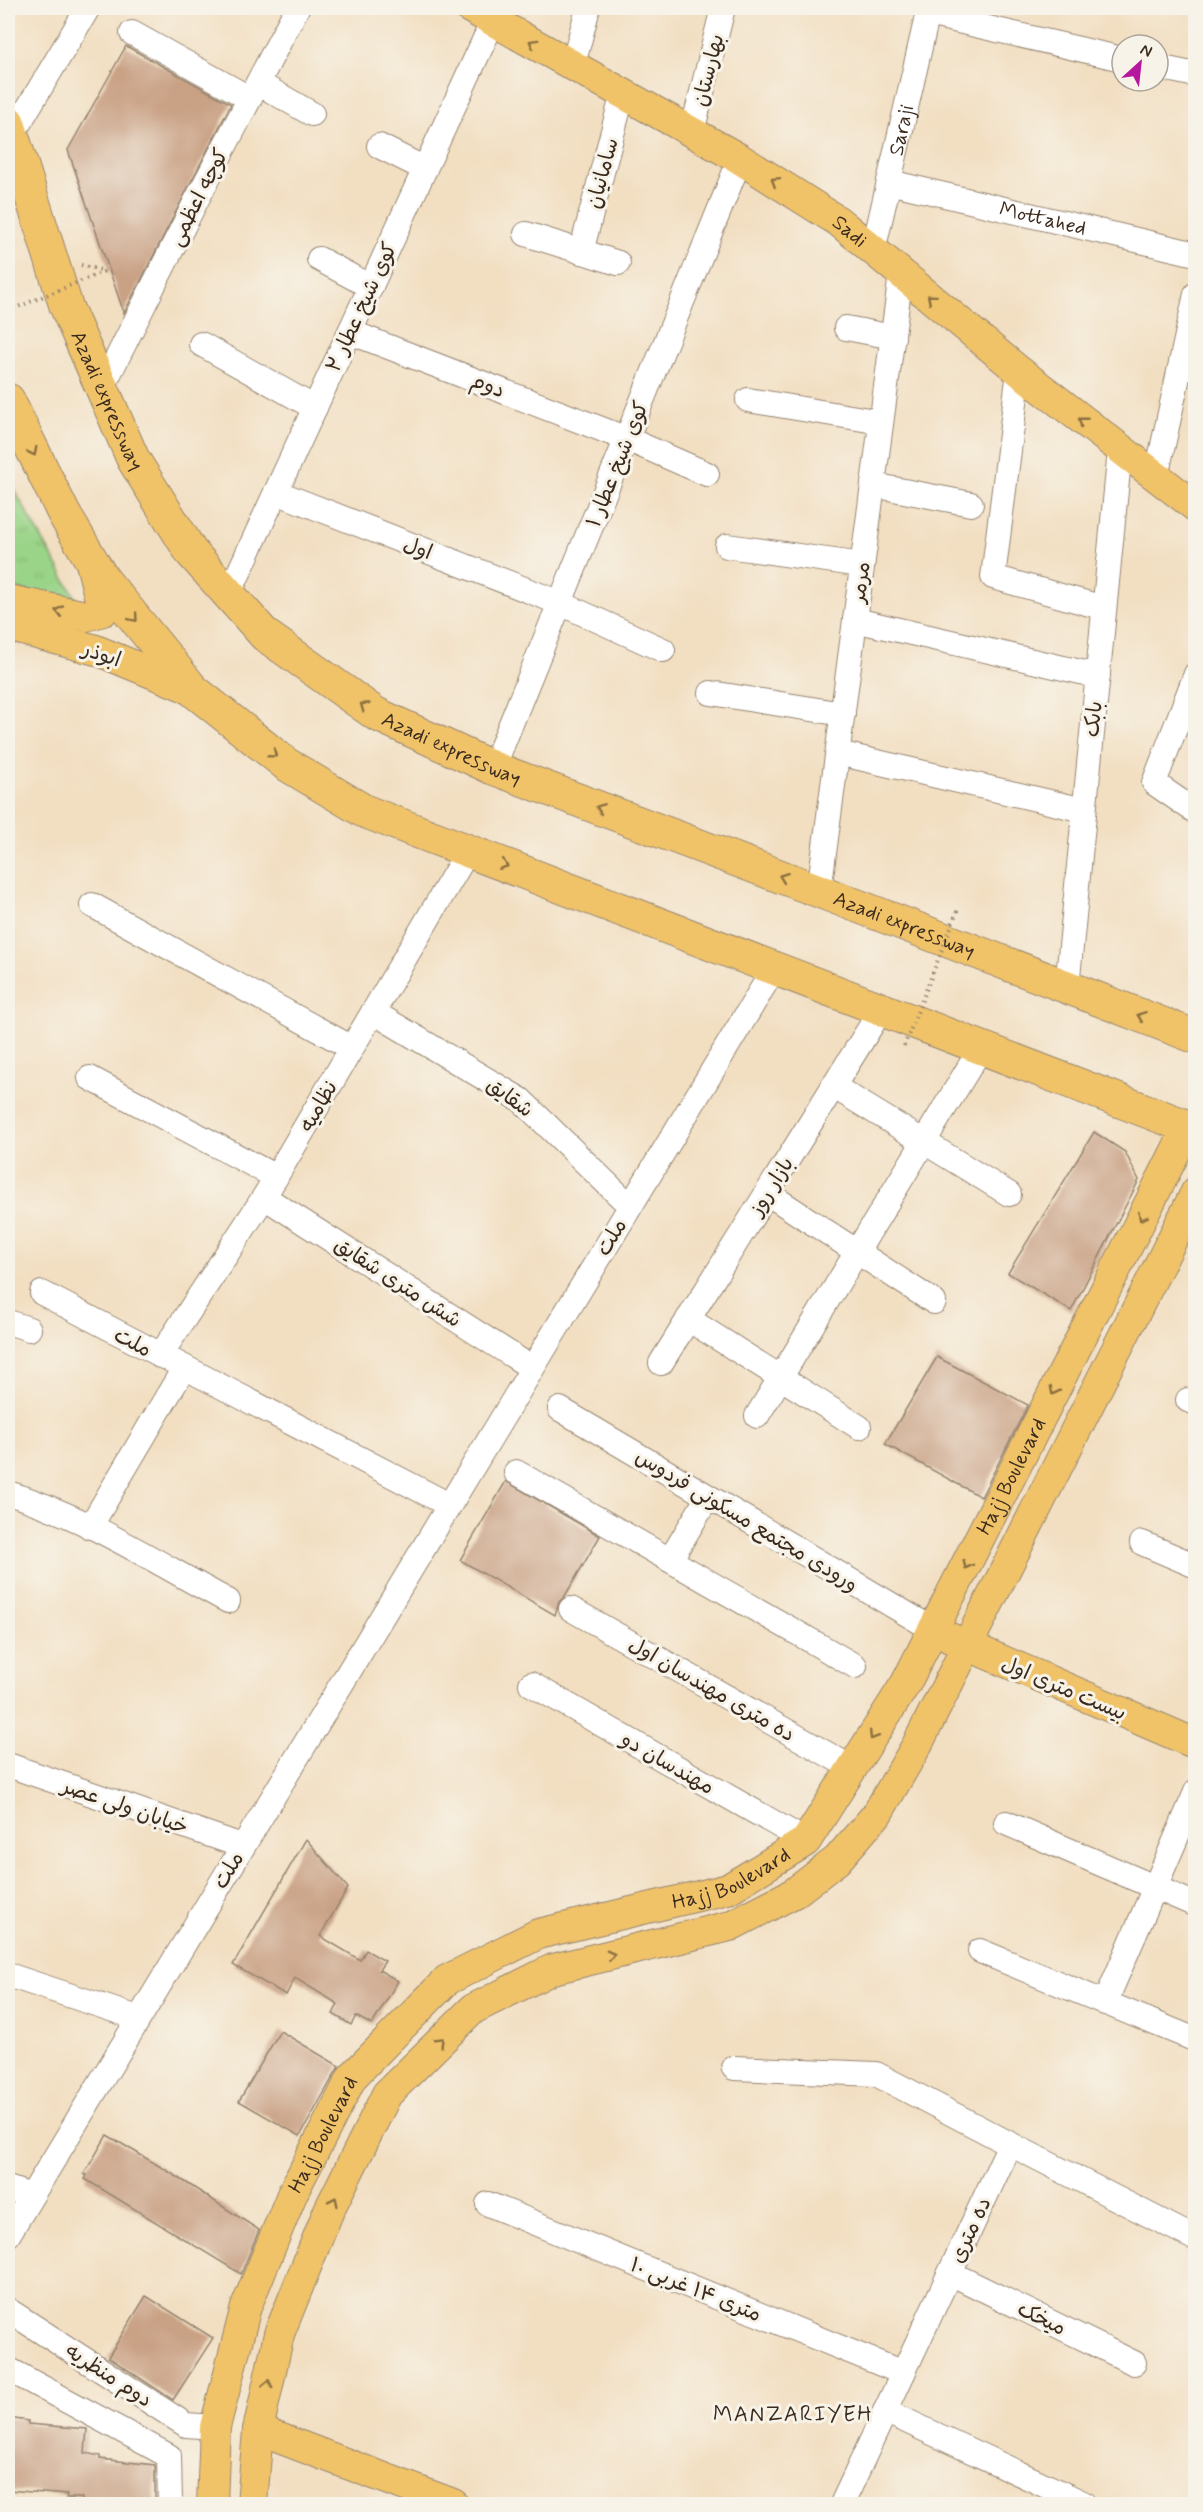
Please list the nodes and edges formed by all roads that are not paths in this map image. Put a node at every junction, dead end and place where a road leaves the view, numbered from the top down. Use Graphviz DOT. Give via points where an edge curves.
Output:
graph roads {
  1 [pos="88,8"];
  2 [pos="297,8"];
  3 [pos="588,8"];
  4 [pos="723,8"];
  5 [pos="928,11"];
  6 [pos="482,14"];
  7 [pos="132,33"];
  8 [pos="1110,56"];
  9 [pos="573,65"];
  10 [pos="1170,70"];
  11 [pos="1196,75"];
  12 [pos="254,91"];
  13 [pos="623,93"];
  14 [pos="312,114"];
  15 [pos="10,129"];
  16 [pos="692,132"];
  17 [pos="379,146"];
  18 [pos="740,159"];
  19 [pos="425,169"];
  20 [pos="889,182"];
  21 [pos="526,234"];
  22 [pos="873,251"];
  23 [pos="580,252"];
  24 [pos="1196,254"];
  25 [pos="319,259"];
  26 [pos="618,263"];
  27 [pos="901,274"];
  28 [pos="371,287"];
  29 [pos="1196,294"];
  30 [pos="846,328"];
  31 [pos="350,332"];
  32 [pos="893,337"];
  33 [pos="201,344"];
  34 [pos="1019,371"];
  35 [pos="102,388"];
  36 [pos="8,399"];
  37 [pos="748,400"];
  38 [pos="315,408"];
  39 [pos="882,422"];
  40 [pos="627,439"];
  41 [pos="1120,450"];
  42 [pos="706,474"];
  43 [pos="1156,477"];
  44 [pos="873,485"];
  45 [pos="276,492"];
  46 [pos="971,504"];
  47 [pos="1196,507"];
  48 [pos="727,546"];
  49 [pos="89,557"];
  50 [pos="862,565"];
  51 [pos="229,594"];
  52 [pos="8,600"];
  53 [pos="560,603"];
  54 [pos="1104,608"];
  55 [pos="855,620"];
  56 [pos="8,626"];
  57 [pos="663,650"];
  58 [pos="1098,676"];
  59 [pos="1195,677"];
  60 [pos="193,690"];
  61 [pos="711,693"];
  62 [pos="843,714"];
  63 [pos="838,753"];
  64 [pos="493,768"];
  65 [pos="1084,810"];
  66 [pos="1196,812"];
  67 [pos="468,851"];
  68 [pos="819,891"];
  69 [pos="93,905"];
  70 [pos="774,969"];
  71 [pos="1067,987"];
  72 [pos="880,1010"];
  73 [pos="373,1012"];
  74 [pos="1196,1037"];
  75 [pos="352,1048"];
  76 [pos="981,1048"];
  77 [pos="90,1078"];
  78 [pos="833,1086"];
  79 [pos="1192,1128"];
  80 [pos="924,1142"];
  81 [pos="1164,1173"];
  82 [pos="1196,1185"];
  83 [pos="270,1187"];
  84 [pos="767,1192"];
  85 [pos="1196,1192"];
  86 [pos="1009,1194"];
  87 [pos="630,1206"];
  88 [pos="858,1251"];
  89 [pos="42,1293"];
  90 [pos="934,1302"];
  91 [pos="688,1319"];
  92 [pos="160,1356"];
  93 [pos="661,1363"];
  94 [pos="184,1368"];
  95 [pos="532,1368"];
  96 [pos="781,1377"];
  97 [pos="560,1409"];
  98 [pos="757,1416"];
  99 [pos="859,1427"];
  100 [pos="516,1472"];
  101 [pos="8,1493"];
  102 [pos="708,1497"];
  103 [pos="449,1505"];
  104 [pos="90,1527"];
  105 [pos="1142,1543"];
  106 [pos="670,1560"];
  107 [pos="1196,1566"];
  108 [pos="228,1601"];
  109 [pos="571,1609"];
  110 [pos="934,1630"];
  111 [pos="967,1647"];
  112 [pos="855,1666"];
  113 [pos="531,1684"];
  114 [pos="1196,1744"];
  115 [pos="8,1765"];
  116 [pos="852,1768"];
  117 [pos="1196,1792"];
  118 [pos="1006,1822"];
  119 [pos="806,1841"];
  120 [pos="242,1846"];
  121 [pos="1155,1887"];
  122 [pos="1196,1905"];
  123 [pos="980,1951"];
  124 [pos="8,1975"];
  125 [pos="1105,2003"];
  126 [pos="138,2018"];
  127 [pos="388,2040"];
  128 [pos="1196,2040"];
  129 [pos="414,2067"];
  130 [pos="734,2068"];
  131 [pos="1010,2144"];
  132 [pos="8,2188"];
  133 [pos="31,2196"];
  134 [pos="488,2204"];
  135 [pos="8,2235"];
  136 [pos="1196,2239"];
  137 [pos="950,2273"];
  138 [pos="8,2310"];
  139 [pos="1134,2363"];
  140 [pos="8,2369"];
  141 [pos="903,2373"];
  142 [pos="885,2411"];
  143 [pos="215,2427"];
  144 [pos="258,2430"];
  145 [pos="1083,2503"];
  146 [pos="170,2505"];
  147 [pos="212,2505"];
  148 [pos="252,2505"];
  149 [pos="453,2505"];
  150 [pos="842,2505"];
  1 -- 15 [label="street"];
  2 -- 12 [label="street, کوچه اعظمی"];
  3 -- 9 [label="street"];
  4 -- 16 [label="street, بهارستان"];
  5 -- 8 [label="street"];
  5 -- 20 [label="street, Saraji"];
  9 -- 6 [label="main road, Sadi, one-way"];
  6 -- 19 [label="street, کوی شیخ عطار ۲"];
  7 -- 12 [label="street"];
  9 -- 13 [label="main road, Sadi"];
  10 -- 11 [label="street"];
  12 -- 14 [label="street"];
  12 -- 35 [label="street, کوچه اعظمی"];
  13 -- 16 [label="main road, Sadi"];
  13 -- 23 [label="street, سامانیان"];
  15 -- 35 [label="highway, Azadi expressway" via="66,306"];
  16 -- 18 [label="main road, Sadi"];
  17 -- 19 [label="street"];
  22 -- 18 [label="main road, Sadi, one-way" via="838,221"];
  18 -- 40 [label="street, کوی شیخ عطار ۱"];
  19 -- 28 [label="street, کوی شیخ عطار ۲"];
  20 -- 22 [label="street, Saraji"];
  20 -- 24 [label="street, Mottahed"];
  21 -- 23 [label="street"];
  22 -- 27 [label="main road, Sadi"];
  23 -- 26 [label="street"];
  25 -- 28 [label="street"];
  27 -- 32 [label="street, مرمر"];
  34 -- 27 [label="main road, Sadi, one-way"];
  28 -- 31 [label="street, کوی شیخ عطار ۲"];
  29 -- 43 [label="street"];
  30 -- 32 [label="street"];
  31 -- 38 [label="street, کوی شیخ عطار ۲"];
  31 -- 40 [label="street, دوم"];
  32 -- 39 [label="street, مرمر"];
  33 -- 38 [label="street"];
  41 -- 34 [label="main road, Sadi, one-way"];
  34 -- 54 [label="street" via="993,577"];
  35 -- 51 [label="highway, Azadi expressway" via="133,459 191,552"];
  36 -- 49 [label="highway, one-way"];
  37 -- 39 [label="street"];
  38 -- 45 [label="street, کوی شیخ عطار ۲"];
  39 -- 44 [label="street, مرمر"];
  40 -- 42 [label="street, دوم"];
  40 -- 53 [label="street, کوی شیخ عطار ۱"];
  41 -- 43 [label="main road, Sadi"];
  41 -- 54 [label="street, بابک"];
  43 -- 47 [label="main road, Sadi"];
  44 -- 46 [label="street"];
  44 -- 50 [label="street, مرمر"];
  45 -- 51 [label="street, کوی شیخ عطار ۲"];
  45 -- 53 [label="street, اول"];
  48 -- 50 [label="street"];
  49 -- 52 [label="main road, ابوذر, one-way" via="103,611 86,616"];
  49 -- 60 [label="highway, one-way" via="125,609"];
  50 -- 55 [label="street, مرمر"];
  64 -- 51 [label="highway, Azadi expressway, one-way" via="376,714 265,634"];
  53 -- 57 [label="street, اول"];
  53 -- 64 [label="street, کوی شیخ عطار ۱"];
  54 -- 58 [label="street, بابک"];
  55 -- 58 [label="street"];
  55 -- 62 [label="street, مرمر"];
  56 -- 60 [label="main road, ابوذر" via="96,650"];
  58 -- 65 [label="street, بابک"];
  59 -- 66 [label="street" via="1154,783"];
  60 -- 67 [label="highway, one-way" via="286,764 364,811"];
  61 -- 62 [label="street"];
  62 -- 63 [label="street, مرمر"];
  63 -- 65 [label="street"];
  63 -- 68 [label="street, مرمر"];
  68 -- 64 [label="highway, Azadi expressway, one-way"];
  65 -- 71 [label="street, بابک"];
  67 -- 70 [label="highway, one-way"];
  67 -- 73 [label="street, نظامیه"];
  68 -- 71 [label="highway, Azadi expressway"];
  69 -- 75 [label="street"];
  70 -- 72 [label="highway"];
  70 -- 87 [label="street, ملت"];
  74 -- 71 [label="highway, Azadi expressway, one-way"];
  72 -- 76 [label="highway"];
  72 -- 78 [label="street, بازار روز"];
  73 -- 75 [label="street, نظامیه"];
  73 -- 87 [label="street, شقایق" via="521,1100"];
  75 -- 83 [label="street, نظامیه"];
  76 -- 79 [label="highway"];
  76 -- 80 [label="street"];
  77 -- 83 [label="street, شش متری شقایق"];
  78 -- 80 [label="street"];
  78 -- 84 [label="street, بازار روز"];
  79 -- 81 [label="main road, Hajj Boulevard"];
  80 -- 86 [label="street"];
  80 -- 88 [label="street"];
  81 -- 82 [label="main road"];
  81 -- 110 [label="main road, Hajj Boulevard, one-way"];
  83 -- 92 [label="street, نظامیه"];
  83 -- 95 [label="street, شش متری شقایق"];
  84 -- 88 [label="street"];
  84 -- 91 [label="street, بازار روز"];
  85 -- 111 [label="main road, Hajj Boulevard"];
  87 -- 95 [label="street, ملت"];
  88 -- 90 [label="street"];
  88 -- 96 [label="street"];
  89 -- 92 [label="street, ملت"];
  91 -- 93 [label="street, بازار روز"];
  91 -- 96 [label="street"];
  92 -- 94 [label="street, ملت"];
  94 -- 103 [label="street, ملت"];
  94 -- 104 [label="street"];
  95 -- 103 [label="street, ملت"];
  96 -- 98 [label="street"];
  96 -- 99 [label="street"];
  97 -- 102 [label="street, ورودی مجتمع مسکونی فردوس"];
  100 -- 106 [label="street"];
  101 -- 104 [label="street"];
  102 -- 106 [label="street"];
  102 -- 110 [label="street, ورودی مجتمع مسکونی فردوس"];
  103 -- 120 [label="street, ملت"];
  104 -- 108 [label="street"];
  105 -- 107 [label="street"];
  106 -- 112 [label="street"];
  109 -- 116 [label="street, ده متری مهندسان اول"];
  110 -- 111 [label="main road, بیست متری اول"];
  110 -- 116 [label="main road, Hajj Boulevard, one-way" via="906,1683"];
  111 -- 114 [label="main road, بیست متری اول"];
  129 -- 111 [label="main road, Hajj Boulevard, one-way" via="473,2009 553,1969 730,1926 794,1893 837,1860 878,1814"];
  113 -- 119 [label="street, مهندسان دو"];
  115 -- 120 [label="street, خیابان ولی عصر"];
  116 -- 119 [label="main road, Hajj Boulevard"];
  117 -- 121 [label="street"];
  118 -- 121 [label="street"];
  119 -- 127 [label="main road, Hajj Boulevard" via="728,1889 538,1934 447,1980"];
  120 -- 126 [label="street, ملت"];
  121 -- 122 [label="street"];
  121 -- 125 [label="street"];
  123 -- 125 [label="street"];
  124 -- 126 [label="street"];
  125 -- 128 [label="street"];
  126 -- 133 [label="street, ملت"];
  127 -- 129 [label="main road"];
  127 -- 143 [label="main road, Hajj Boulevard" via="352,2076 293,2192 246,2307"];
  144 -- 129 [label="main road, Hajj Boulevard, one-way" via="279,2334 330,2210 387,2094"];
  130 -- 131 [label="street" via="876,2073"];
  131 -- 136 [label="street"];
  131 -- 137 [label="street, ده متری"];
  132 -- 133 [label="street"];
  133 -- 135 [label="street, ملت"];
  134 -- 141 [label="street, ۱۰ متری ۱۴ غربی"];
  137 -- 139 [label="street, میخک"];
  137 -- 141 [label="street, ده متری"];
  138 -- 143 [label="street, دوم منظریه" via="186,2425"];
  140 -- 146 [label="street" via="169,2456"];
  141 -- 142 [label="street, ده متری"];
  142 -- 145 [label="street"];
  142 -- 150 [label="street, ده متری"];
  143 -- 147 [label="main road, Hajj Boulevard"];
  144 -- 148 [label="main road, Hajj Boulevard"];
  144 -- 149 [label="main road"];
}
